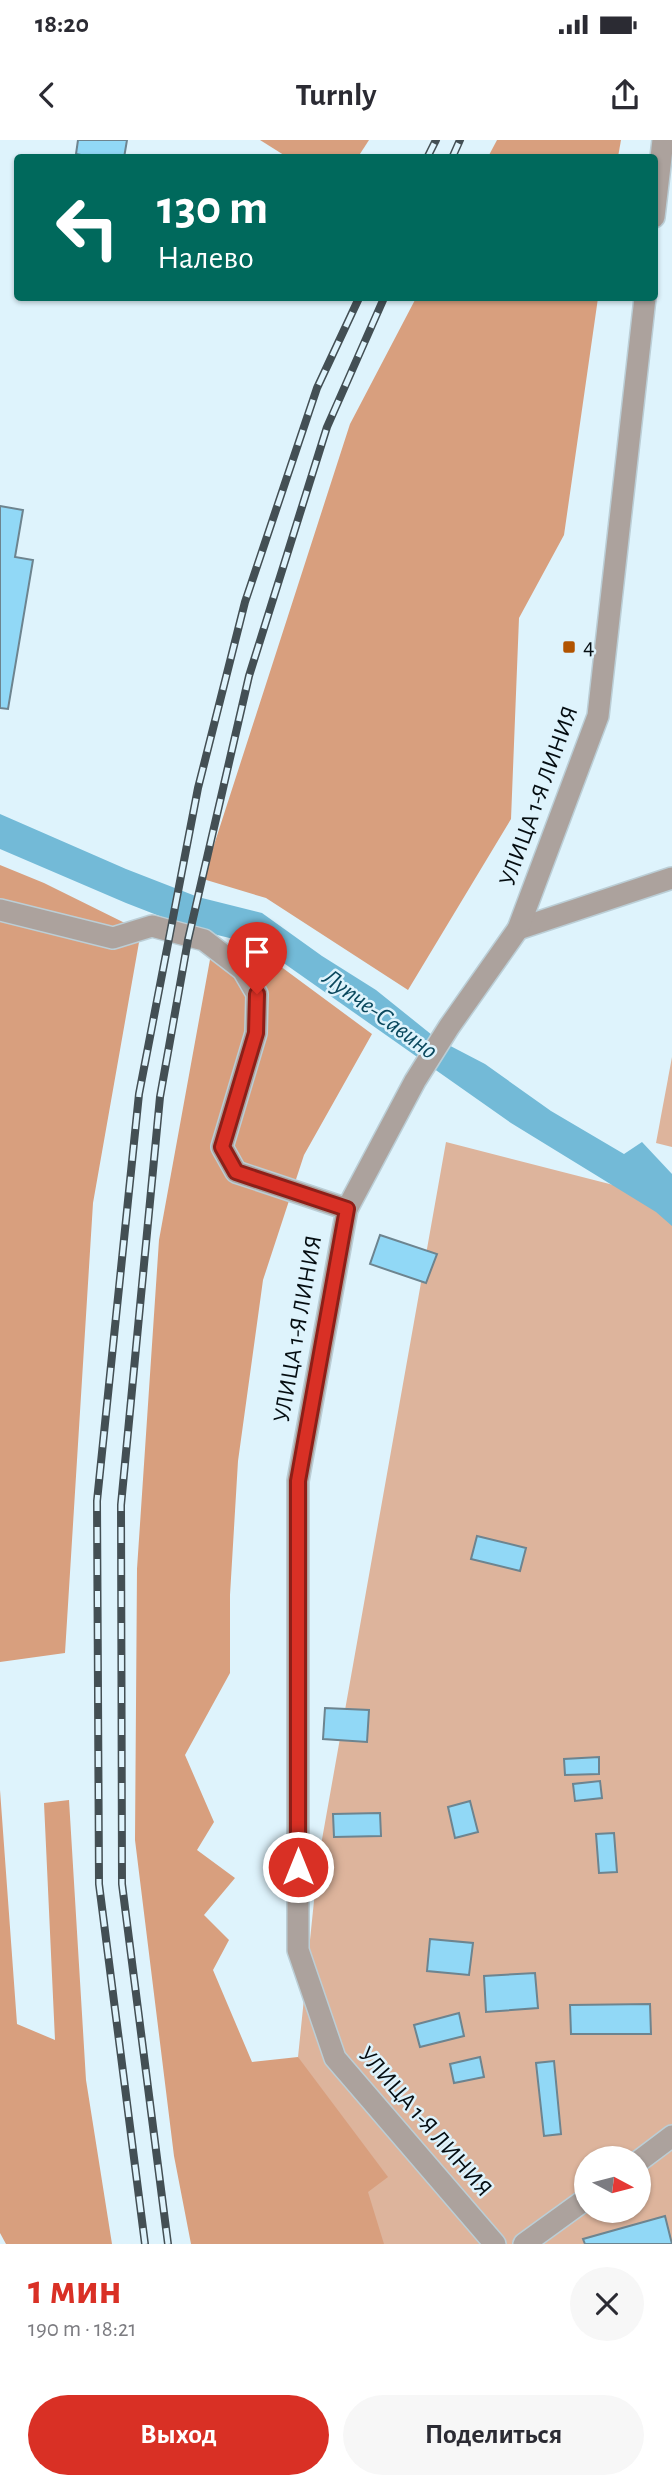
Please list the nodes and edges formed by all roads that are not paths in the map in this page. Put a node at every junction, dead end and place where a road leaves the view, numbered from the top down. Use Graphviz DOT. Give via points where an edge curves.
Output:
graph roads {
  1 [pos="663,140"];
  2 [pos="658,183"];
  3 [pos="672,183"];
  4 [pos="645,301"];
  5 [pos="672,878"];
  6 [pos="0,910"];
  7 [pos="518,929"];
  8 [pos="347,1209"];
  9 [pos="672,2136"];
  10 [pos="651,2152"];
  11 [pos="574,2208"];
  12 [pos="495,2244"];
  13 [pos="524,2244"];
  1 -- 2 [label="street"];
  1 -- 3 [label="street"];
  4 -- 7 [label="street, УЛИЦА 1-Я ЛИНИЯ" via="598,716"];
  5 -- 7 [label="street"];
  6 -- 8 [label="street" via="113,938 152,926 204,940 243,971 257,994 256,1033 222,1147 236,1172"];
  7 -- 8 [label="street, УЛИЦА 1-Я ЛИНИЯ" via="415,1081"];
  8 -- 12 [label="street, УЛИЦА 1-Я ЛИНИЯ" via="298,1481 298,1950 335,2058"];
  9 -- 10 [label="street"];
  11 -- 13 [label="street"];
}
